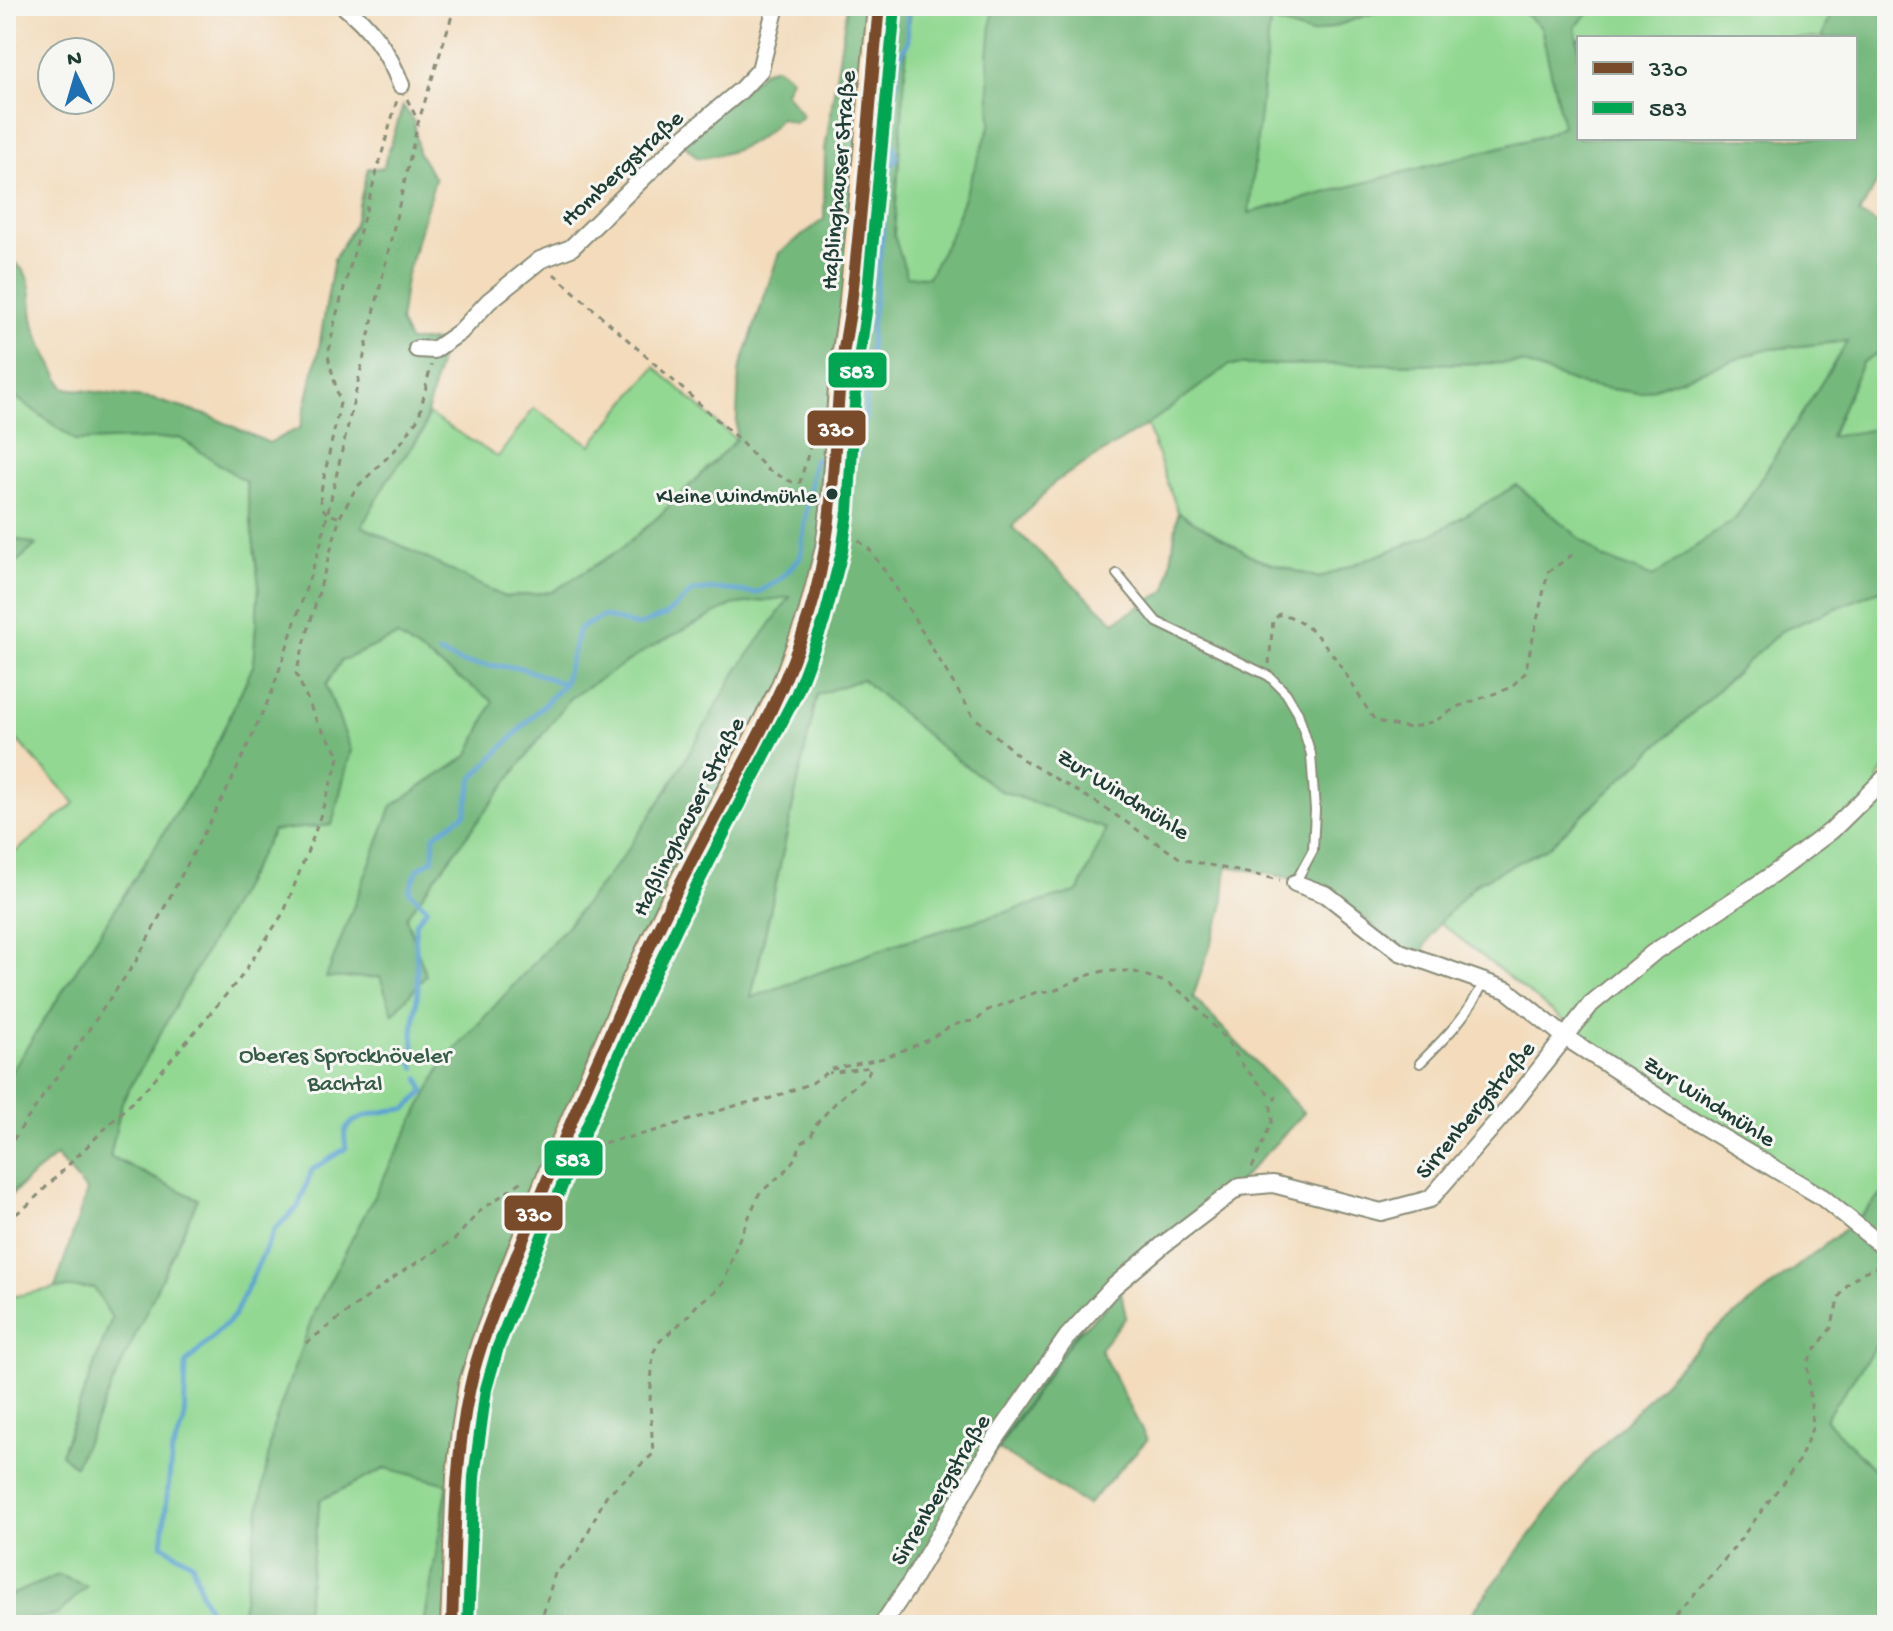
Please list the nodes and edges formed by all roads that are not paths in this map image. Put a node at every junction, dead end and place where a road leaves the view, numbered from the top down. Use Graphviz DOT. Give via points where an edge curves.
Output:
graph roads {
  1 [pos="344,6"];
  2 [pos="776,6"];
  3 [pos="879,6"];
  4 [pos="401,85"];
  5 [pos="417,349"];
  6 [pos="1117,574"];
  7 [pos="1887,776"];
  8 [pos="1295,883"];
  9 [pos="1484,982"];
  10 [pos="1565,1037"];
  11 [pos="1420,1063"];
  12 [pos="1887,1250"];
  13 [pos="452,1625"];
  14 [pos="882,1625"];
  1 -- 4 [label="street" via="379,40"];
  2 -- 5 [label="street, Hombergstraße" via="760,70 751,80 571,248 540,260 434,350"];
  3 -- 13 [label="main road, Haßlinghauser Straße" via="832,509 809,617 782,688 632,983 499,1299 470,1385 458,1476"];
  6 -- 8 [label="lane" via="1157,622 1269,676 1298,713 1311,754 1315,810 1313,850"];
  7 -- 10 [label="street, Sirrenbergstraße" via="1831,831 1623,976"];
  8 -- 9 [label="street, Zur Windmühle" via="1327,895 1400,952"];
  9 -- 10 [label="street, Zur Windmühle" via="1507,990"];
  9 -- 11 [label="lane" via="1460,1024"];
  10 -- 12 [label="street, Zur Windmühle" via="1822,1197"];
  10 -- 14 [label="street, Sirrenbergstraße" via="1430,1199 1381,1212 1273,1184 1239,1187 1112,1288 1067,1337 992,1444"];
}
